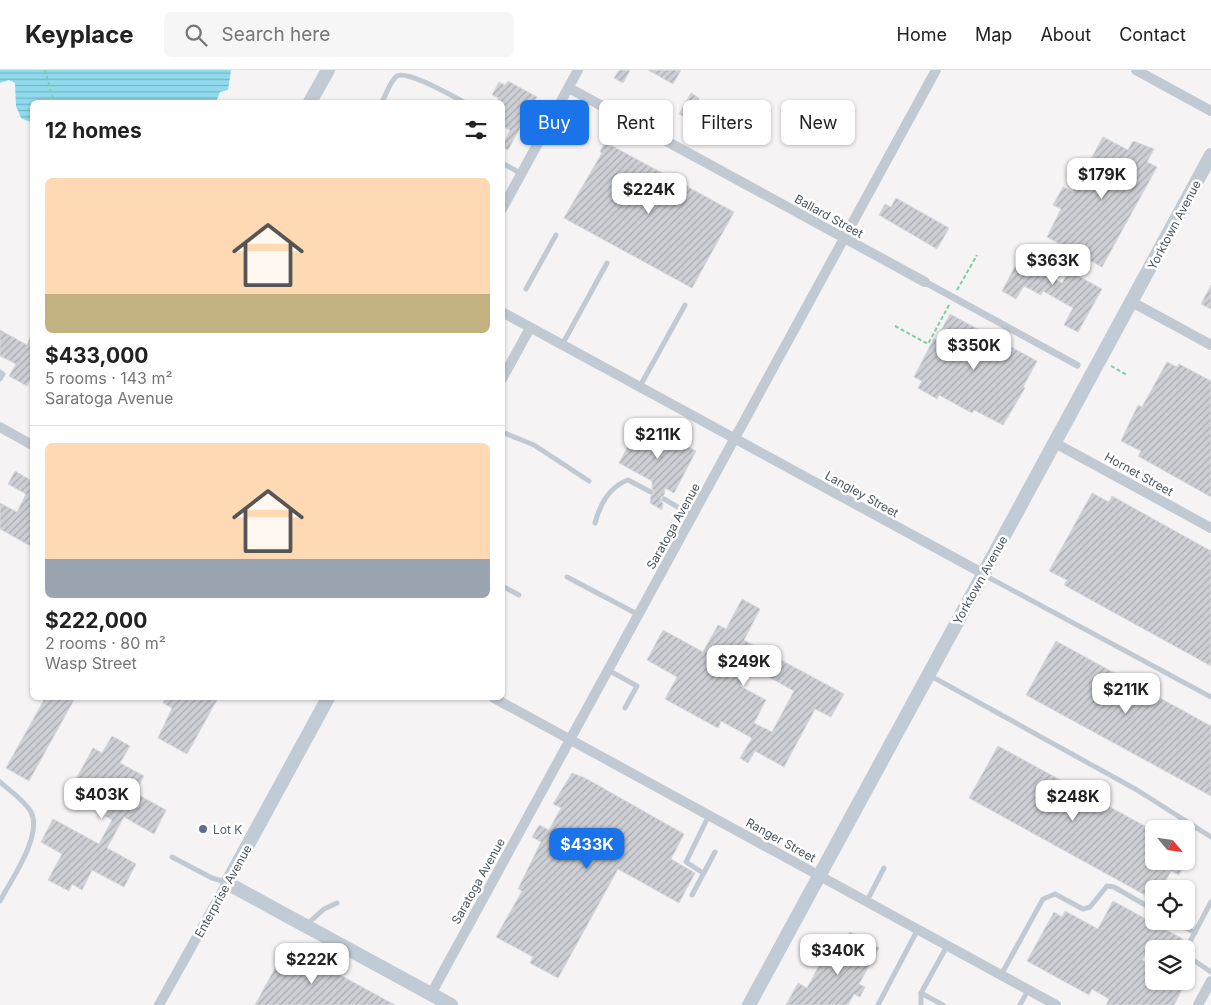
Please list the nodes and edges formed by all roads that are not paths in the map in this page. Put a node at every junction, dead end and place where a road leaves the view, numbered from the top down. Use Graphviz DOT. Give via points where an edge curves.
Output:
graph roads {
  1 [pos="328,70"];
  2 [pos="578,70"];
  3 [pos="936,70"];
  4 [pos="1136,70"];
  5 [pos="569,88"];
  6 [pos="311,100"];
  7 [pos="383,100"];
  8 [pos="460,100"];
  9 [pos="1211,110"];
  10 [pos="1211,155"];
  11 [pos="505,165"];
  12 [pos="522,174"];
  13 [pos="505,204"];
  14 [pos="556,235"];
  15 [pos="844,239"];
  16 [pos="607,263"];
  17 [pos="926,282"];
  18 [pos="526,289"];
  19 [pos="1132,302"];
  20 [pos="685,305"];
  21 [pos="505,314"];
  22 [pos="530,328"];
  23 [pos="1211,345"];
  24 [pos="562,346"];
  25 [pos="1077,365"];
  26 [pos="0,372"];
  27 [pos="505,374"];
  28 [pos="0,379"];
  29 [pos="639,388"];
  30 [pos="0,428"];
  31 [pos="505,433"];
  32 [pos="735,440"];
  33 [pos="1055,443"];
  34 [pos="30,444"];
  35 [pos="590,481"];
  36 [pos="651,492"];
  37 [pos="664,499"];
  38 [pos="693,516"];
  39 [pos="595,523"];
  40 [pos="1211,528"];
  41 [pos="984,574"];
  42 [pos="567,577"];
  43 [pos="505,588"];
  44 [pos="519,595"];
  45 [pos="639,615"];
  46 [pos="608,670"];
  47 [pos="928,675"];
  48 [pos="1211,697"];
  49 [pos="327,700"];
  50 [pos="498,700"];
  51 [pos="625,708"];
  52 [pos="571,739"];
  53 [pos="0,782"];
  54 [pos="709,815"];
  55 [pos="1211,837"];
  56 [pos="715,852"];
  57 [pos="172,857"];
  58 [pos="884,868"];
  59 [pos="703,873"];
  60 [pos="820,875"];
  61 [pos="227,883"];
  62 [pos="692,895"];
  63 [pos="0,901"];
  64 [pos="867,901"];
  65 [pos="1211,902"];
  66 [pos="337,903"];
  67 [pos="1145,905"];
  68 [pos="305,926"];
  69 [pos="918,929"];
  70 [pos="1190,930"];
  71 [pos="1195,933"];
  72 [pos="1191,940"];
  73 [pos="948,945"];
  74 [pos="1195,961"];
  75 [pos="1211,972"];
  76 [pos="1001,975"];
  77 [pos="1211,981"];
  78 [pos="1028,990"];
  79 [pos="431,994"];
  80 [pos="921,994"];
  81 [pos="159,1005"];
  82 [pos="451,1005"];
  83 [pos="748,1005"];
  84 [pos="878,1005"];
  85 [pos="921,1005"];
  86 [pos="942,1005"];
  87 [pos="1020,1005"];
  88 [pos="1056,1005"];
  89 [pos="1198,1005"];
  1 -- 6 [label="main road"];
  2 -- 5 [label="street"];
  3 -- 15 [label="street, Saratoga Avenue"];
  4 -- 9 [label="street"];
  5 -- 12 [label="street"];
  5 -- 15 [label="street, Ballard Street"];
  7 -- 8 [label="lane" via="395,77 401,74 411,75"];
  10 -- 19 [label="main road, Yorktown Avenue"];
  11 -- 12 [label="lane"];
  12 -- 13 [label="street"];
  14 -- 18 [label="lane"];
  15 -- 17 [label="street, Ballard Street"];
  15 -- 32 [label="street, Saratoga Avenue"];
  16 -- 24 [label="lane"];
  17 -- 25 [label="street, Ballard Street"];
  19 -- 23 [label="street"];
  19 -- 33 [label="main road, Yorktown Avenue"];
  20 -- 29 [label="lane"];
  21 -- 22 [label="street, Langley Street"];
  22 -- 24 [label="street, Langley Street"];
  22 -- 27 [label="street"];
  24 -- 29 [label="street, Langley Street"];
  26 -- 28 [label="lane" via="3,374"];
  29 -- 32 [label="street, Langley Street"];
  30 -- 34 [label="street"];
  31 -- 35 [label="lane" via="534,445"];
  32 -- 38 [label="street, Saratoga Avenue"];
  32 -- 41 [label="street, Langley Street"];
  33 -- 40 [label="street, Hornet Street"];
  33 -- 41 [label="main road, Yorktown Avenue"];
  36 -- 39 [label="lane" via="628,480 618,484 610,490"];
  37 -- 38 [label="lane"];
  38 -- 45 [label="street, Saratoga Avenue"];
  41 -- 47 [label="main road, Yorktown Avenue"];
  41 -- 48 [label="lane, Langley Street"];
  42 -- 45 [label="lane"];
  43 -- 44 [label="lane"];
  45 -- 46 [label="street, Saratoga Avenue"];
  46 -- 51 [label="lane" via="637,686"];
  46 -- 52 [label="street, Saratoga Avenue"];
  47 -- 55 [label="lane" via="1136,790"];
  47 -- 60 [label="main road, Yorktown Avenue"];
  49 -- 61 [label="main road, Enterprise Avenue"];
  50 -- 52 [label="street, Ranger Street"];
  52 -- 54 [label="street, Ranger Street"];
  52 -- 79 [label="street, Saratoga Avenue"];
  53 -- 63 [label="lane" via="31,812 34,822 28,848"];
  54 -- 59 [label="lane" via="686,862"];
  54 -- 60 [label="street, Ranger Street"];
  56 -- 59 [label="lane"];
  57 -- 61 [label="lane"];
  58 -- 64 [label="lane"];
  59 -- 62 [label="lane"];
  60 -- 64 [label="street, Ranger Street"];
  60 -- 83 [label="main road, Yorktown Avenue"];
  61 -- 68 [label="main road"];
  61 -- 81 [label="street, Enterprise Avenue"];
  64 -- 69 [label="street, Ranger Street"];
  65 -- 71 [label="lane"];
  66 -- 68 [label="lane" via="324,909"];
  67 -- 76 [label="lane" via="1107,886 1090,907 1083,909 1051,894 1044,899"];
  68 -- 79 [label="main road"];
  69 -- 73 [label="street, Ranger Street"];
  69 -- 84 [label="lane"];
  70 -- 71 [label="lane"];
  71 -- 72 [label="lane"];
  73 -- 76 [label="street, Ranger Street"];
  73 -- 80 [label="lane"];
  74 -- 75 [label="lane"];
  76 -- 78 [label="street, Ranger Street"];
  77 -- 89 [label="street"];
  78 -- 87 [label="lane"];
  78 -- 88 [label="street, Ranger Street"];
  79 -- 82 [label="main road"];
  80 -- 85 [label="lane"];
  80 -- 86 [label="lane"];
}
